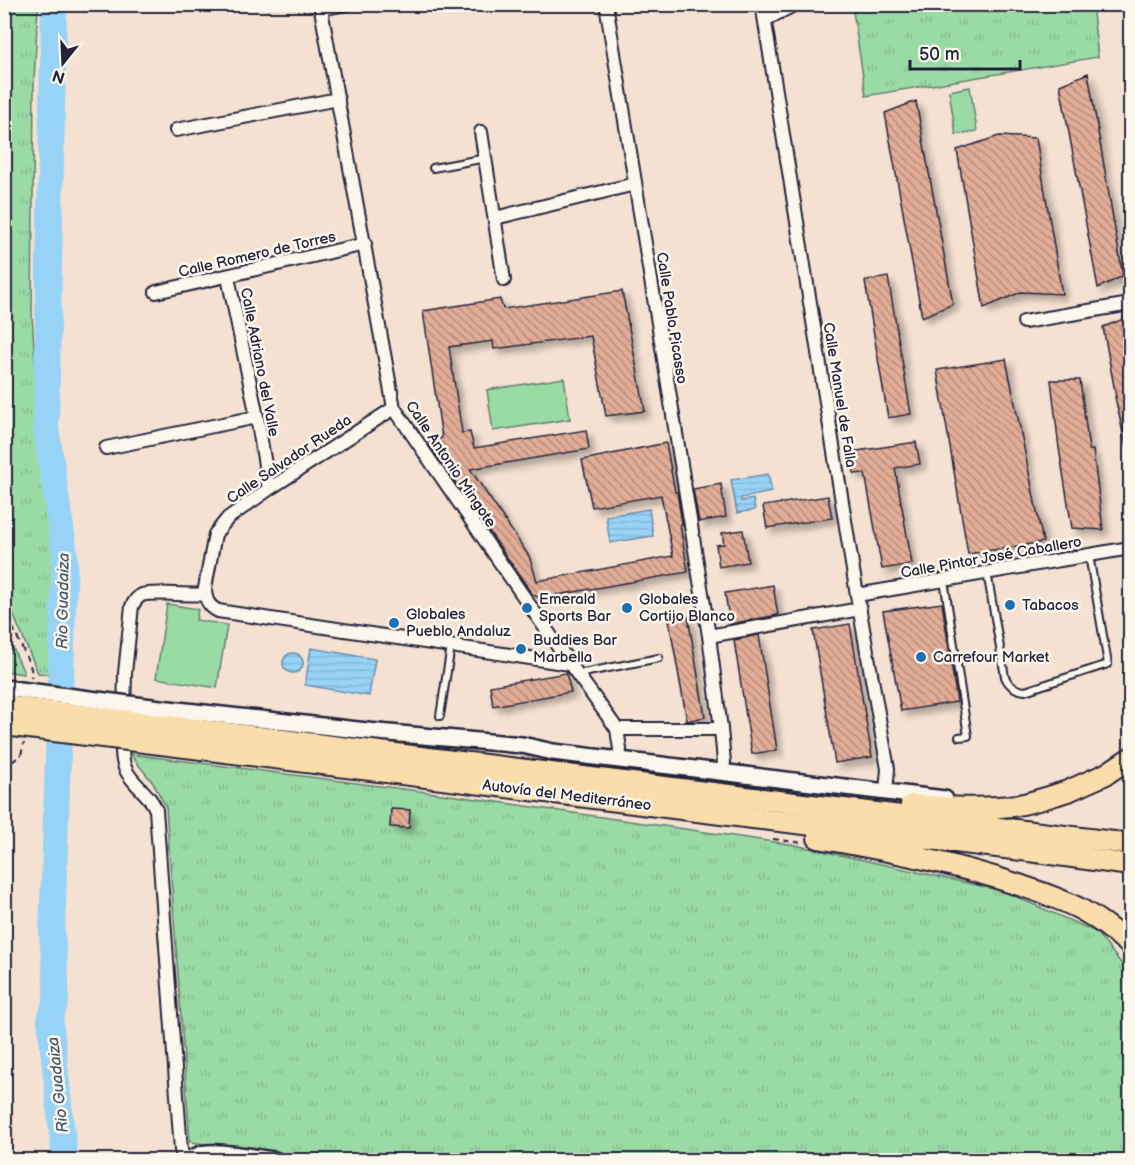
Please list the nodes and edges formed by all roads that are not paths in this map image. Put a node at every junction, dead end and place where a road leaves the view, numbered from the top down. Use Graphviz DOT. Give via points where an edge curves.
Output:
graph roads {
  1 [pos="346,4"];
  2 [pos="606,4"];
  3 [pos="762,4"];
  4 [pos="795,4"];
  5 [pos="321,7"];
  6 [pos="765,20"];
  7 [pos="338,99"];
  8 [pos="176,130"];
  9 [pos="482,132"];
  10 [pos="486,158"];
  11 [pos="433,168"];
  12 [pos="635,184"];
  13 [pos="495,218"];
  14 [pos="365,244"];
  15 [pos="228,277"];
  16 [pos="504,280"];
  17 [pos="156,292"];
  18 [pos="1131,304"];
  19 [pos="1024,322"];
  20 [pos="394,408"];
  21 [pos="257,417"];
  22 [pos="106,448"];
  23 [pos="269,489"];
  24 [pos="1131,548"];
  25 [pos="1089,555"];
  26 [pos="987,572"];
  27 [pos="944,580"];
  28 [pos="205,594"];
  29 [pos="857,595"];
  30 [pos="860,609"];
  31 [pos="709,636"];
  32 [pos="451,646"];
  33 [pos="659,658"];
  34 [pos="570,664"];
  35 [pos="578,674"];
  36 [pos="4,688"];
  37 [pos="4,706"];
  38 [pos="440,716"];
  39 [pos="4,725"];
  40 [pos="160,726"];
  41 [pos="617,729"];
  42 [pos="721,729"];
  43 [pos="960,737"];
  44 [pos="1131,758"];
  45 [pos="619,760"];
  46 [pos="722,772"];
  47 [pos="886,791"];
  48 [pos="1068,791"];
  49 [pos="836,808"];
  50 [pos="753,818"];
  51 [pos="1131,844"];
  52 [pos="1131,865"];
  53 [pos="1131,945"];
  54 [pos="186,1161"];
  55 [pos="275,1161"];
  1 -- 5 [label="street"];
  2 -- 12 [label="street, Calle Pablo Picasso"];
  3 -- 6 [label="street, Calle Manuel de Falla"];
  4 -- 6 [label="street"];
  5 -- 7 [label="street, Calle Antonio Mingote"];
  6 -- 29 [label="street, Calle Manuel de Falla"];
  7 -- 8 [label="street"];
  7 -- 14 [label="street, Calle Antonio Mingote"];
  9 -- 10 [label="street"];
  10 -- 11 [label="lane"];
  10 -- 13 [label="street"];
  12 -- 13 [label="street"];
  12 -- 31 [label="street, Calle Pablo Picasso"];
  13 -- 16 [label="street"];
  14 -- 15 [label="street, Calle Romero de Torres"];
  14 -- 20 [label="street, Calle Antonio Mingote"];
  15 -- 17 [label="street, Calle Romero de Torres"];
  15 -- 21 [label="street, Calle Adriano del Valle"];
  18 -- 19 [label="street"];
  20 -- 23 [label="street, Calle Salvador Rueda"];
  20 -- 34 [label="street, Calle Antonio Mingote"];
  21 -- 22 [label="street"];
  21 -- 23 [label="street, Calle Adriano del Valle"];
  23 -- 28 [label="street, Calle Salvador Rueda" via="228,518 215,534"];
  24 -- 25 [label="street, Calle Pintor José Caballero"];
  25 -- 26 [label="street, Calle Pintor José Caballero"];
  25 -- 26 [label="lane" via="1108,664 1025,691 1012,687 1005,677"];
  26 -- 27 [label="street, Calle Pintor José Caballero"];
  27 -- 29 [label="street, Calle Pintor José Caballero"];
  27 -- 43 [label="lane" via="968,736"];
  28 -- 32 [label="street" via="208,604 218,611"];
  28 -- 54 [label="street" via="148,593 138,597 132,606 122,757 131,779 153,801 156,810 181,1150"];
  29 -- 30 [label="street, Calle Manuel de Falla"];
  30 -- 31 [label="street"];
  30 -- 47 [label="street, Calle Manuel de Falla" via="888,769"];
  31 -- 42 [label="street, Calle Pablo Picasso"];
  32 -- 34 [label="street"];
  32 -- 38 [label="lane"];
  33 -- 35 [label="lane"];
  34 -- 35 [label="street, Calle Antonio Mingote"];
  35 -- 41 [label="street, Calle Antonio Mingote"];
  36 -- 40 [label="street, bridge"];
  37 -- 40 [label="main road, Autovía del Mediterráneo, bridge"];
  39 -- 40 [label="main road, Autovía del Mediterráneo, bridge"];
  40 -- 45 [label="street" via="367,731 522,745"];
  40 -- 49 [label="main road, Autovía del Mediterráneo"];
  40 -- 50 [label="main road, Autovía del Mediterráneo"];
  41 -- 42 [label="street"];
  41 -- 45 [label="street"];
  42 -- 46 [label="street, Calle Pablo Picasso"];
  44 -- 48 [label="main road"];
  45 -- 46 [label="street"];
  46 -- 47 [label="street"];
  47 -- 48 [label="street" via="957,800"];
  48 -- 49 [label="main road" via="1019,805 994,807 881,803"];
  49 -- 51 [label="main road, Autovía del Mediterráneo"];
  50 -- 52 [label="main road, Autovía del Mediterráneo"];
  50 -- 53 [label="main road" via="794,834 901,853 1052,896 1081,909"];
  54 -- 55 [label="street" via="218,1153"];
}
